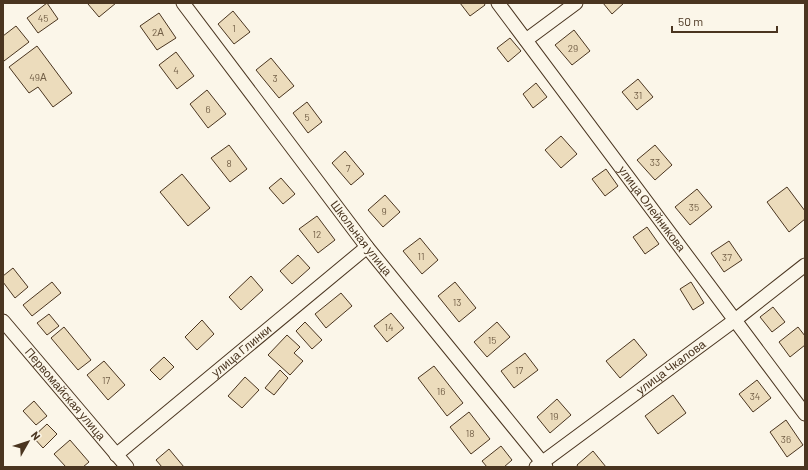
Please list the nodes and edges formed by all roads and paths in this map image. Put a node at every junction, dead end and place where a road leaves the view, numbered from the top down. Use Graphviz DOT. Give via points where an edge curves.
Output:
graph roads {
  1 [pos="183,3"];
  2 [pos="498,3"];
  3 [pos="576,3"];
  4 [pos="526,40"];
  5 [pos="367,247"];
  6 [pos="805,265"];
  7 [pos="734,320"];
  8 [pos="3,322"];
  9 [pos="805,414"];
  10 [pos="116,455"];
  11 [pos="542,465"];
  12 [pos="127,467"];
  1 -- 5 [label="street, Школьная улица"];
  2 -- 4 [label="street, улица Олейникова"];
  3 -- 4 [label="street"];
  4 -- 7 [label="street, улица Олейникова"];
  5 -- 10 [label="street, улица Глинки"];
  5 -- 11 [label="street, Школьная улица"];
  6 -- 7 [label="street, улица Чкалова"];
  7 -- 9 [label="street, улица Олейникова"];
  7 -- 11 [label="street, улица Чкалова"];
  8 -- 10 [label="street, Первомайская улица"];
  10 -- 12 [label="street, Первомайская улица"];
}
